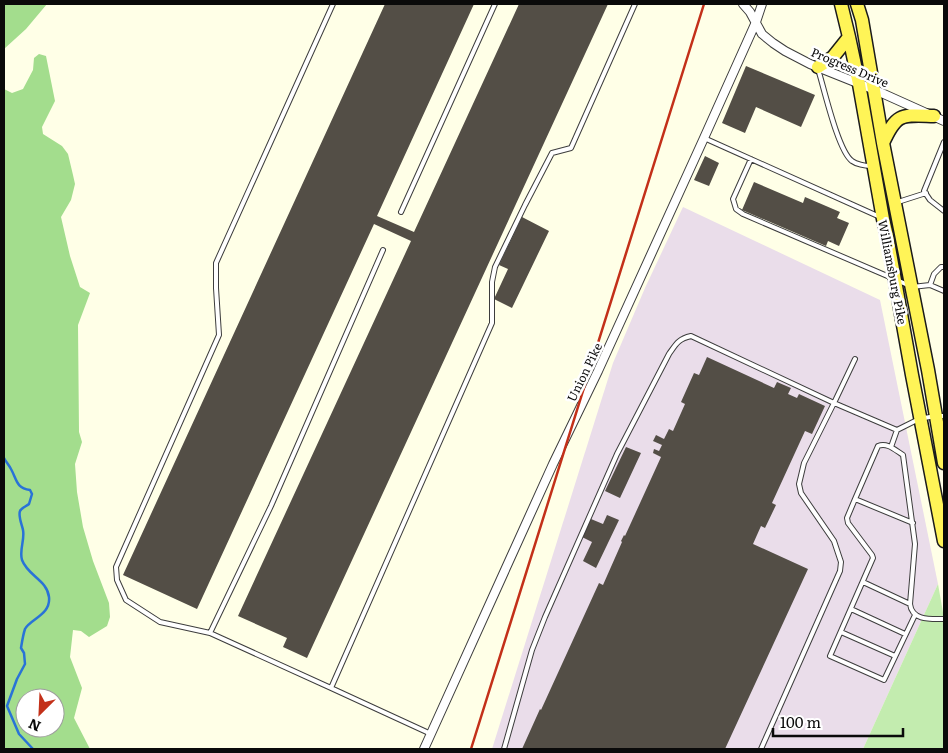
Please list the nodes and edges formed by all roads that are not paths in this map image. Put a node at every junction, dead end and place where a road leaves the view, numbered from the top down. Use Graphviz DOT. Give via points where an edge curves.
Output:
graph roads {
  1 [pos="334,4"];
  2 [pos="495,4"];
  3 [pos="635,4"];
  4 [pos="743,4"];
  5 [pos="762,4"];
  6 [pos="841,4"];
  7 [pos="857,4"];
  8 [pos="756,22"];
  9 [pos="849,37"];
  10 [pos="818,67"];
  11 [pos="859,84"];
  12 [pos="875,90"];
  13 [pos="939,119"];
  14 [pos="704,138"];
  15 [pos="944,142"];
  16 [pos="883,143"];
  17 [pos="943,149"];
  18 [pos="752,159"];
  19 [pos="874,166"];
  20 [pos="926,193"];
  21 [pos="896,203"];
  22 [pos="944,211"];
  23 [pos="401,212"];
  24 [pos="883,219"];
  25 [pos="383,250"];
  26 [pos="944,267"];
  27 [pos="895,280"];
  28 [pos="930,285"];
  29 [pos="912,286"];
  30 [pos="944,291"];
  31 [pos="855,359"];
  32 [pos="834,403"];
  33 [pos="940,416"];
  34 [pos="921,418"];
  35 [pos="897,430"];
  36 [pos="891,447"];
  37 [pos="944,463"];
  38 [pos="855,499"];
  39 [pos="912,523"];
  40 [pos="944,541"];
  41 [pos="863,582"];
  42 [pos="910,604"];
  43 [pos="851,608"];
  44 [pos="914,615"];
  45 [pos="944,619"];
  46 [pos="841,632"];
  47 [pos="210,634"];
  48 [pos="905,634"];
  49 [pos="895,656"];
  50 [pos="331,688"];
  51 [pos="431,734"];
  52 [pos="424,749"];
  53 [pos="504,749"];
  54 [pos="761,749"];
  1 -- 47 [label="lane" via="216,263 219,335 116,567 117,580 126,600 160,622"];
  2 -- 23 [label="lane"];
  3 -- 50 [label="lane" via="571,148 552,153 495,267 492,323"];
  4 -- 8 [label="street, Progress Drive"];
  5 -- 8 [label="street, Union Pike"];
  6 -- 9 [label="main road, Williamsburg Pike"];
  7 -- 12 [label="main road, Williamsburg Pike"];
  8 -- 10 [label="street, Progress Drive" via="762,34 773,43"];
  8 -- 14 [label="street, Union Pike"];
  9 -- 10 [label="main road" via="833,57"];
  9 -- 11 [label="main road, Williamsburg Pike"];
  10 -- 11 [label="street, Progress Drive"];
  10 -- 19 [label="lane" via="840,143 847,156 852,161"];
  11 -- 12 [label="street, Progress Drive"];
  11 -- 19 [label="main road, Williamsburg Pike"];
  12 -- 13 [label="street, Progress Drive"];
  12 -- 16 [label="main road, Williamsburg Pike"];
  13 -- 16 [label="main road" via="908,116 898,119"];
  14 -- 18 [label="lane"];
  14 -- 51 [label="street, Union Pike"];
  15 -- 17 [label="lane"];
  16 -- 21 [label="main road, Williamsburg Pike"];
  17 -- 20 [label="lane" via="924,191"];
  18 -- 24 [label="lane"];
  18 -- 27 [label="lane" via="733,198 736,209"];
  19 -- 24 [label="main road, Williamsburg Pike"];
  20 -- 21 [label="lane"];
  20 -- 22 [label="lane"];
  21 -- 29 [label="main road, Williamsburg Pike"];
  24 -- 27 [label="main road, Williamsburg Pike"];
  25 -- 47 [label="lane" via="275,497"];
  26 -- 28 [label="lane" via="934,274"];
  27 -- 29 [label="lane"];
  27 -- 34 [label="main road, Williamsburg Pike"];
  28 -- 29 [label="lane"];
  28 -- 30 [label="lane"];
  29 -- 33 [label="main road, Williamsburg Pike"];
  31 -- 32 [label="lane"];
  32 -- 35 [label="lane"];
  32 -- 53 [label="lane" via="691,336 678,341 617,454 544,617"];
  32 -- 54 [label="lane" via="804,463 799,484 801,493 834,541 841,562 840,571"];
  33 -- 34 [label="lane"];
  33 -- 37 [label="main road, Williamsburg Pike"];
  34 -- 35 [label="lane"];
  34 -- 40 [label="main road, Williamsburg Pike"];
  35 -- 36 [label="lane"];
  36 -- 38 [label="lane" via="878,446"];
  36 -- 39 [label="lane" via="903,455"];
  38 -- 39 [label="lane"];
  38 -- 41 [label="lane" via="848,523 872,555"];
  39 -- 42 [label="lane" via="915,544"];
  41 -- 42 [label="lane"];
  41 -- 43 [label="lane"];
  42 -- 44 [label="lane"];
  43 -- 46 [label="lane"];
  43 -- 48 [label="lane"];
  44 -- 45 [label="lane"];
  44 -- 48 [label="lane"];
  46 -- 49 [label="lane"];
  46 -- 49 [label="lane" via="830,656 884,680"];
  47 -- 50 [label="lane"];
  48 -- 49 [label="lane"];
  50 -- 51 [label="lane"];
  51 -- 52 [label="street, Union Pike"];
}
